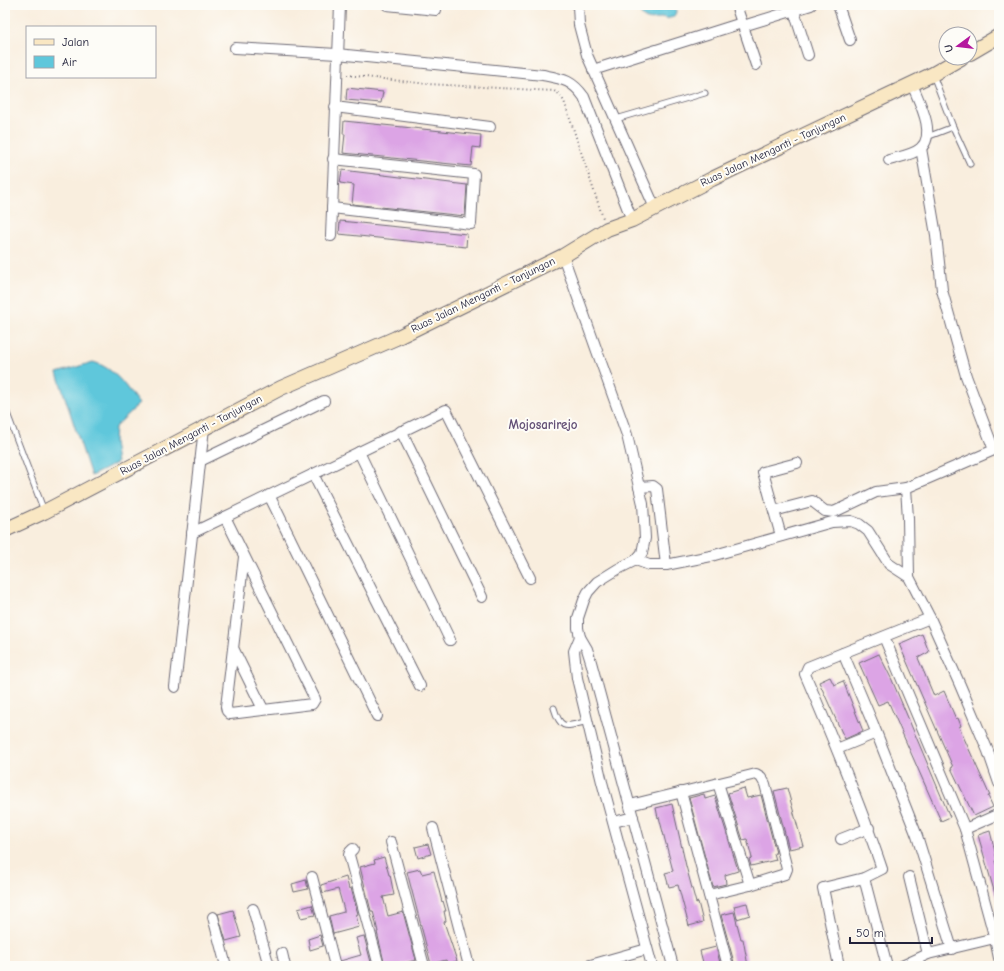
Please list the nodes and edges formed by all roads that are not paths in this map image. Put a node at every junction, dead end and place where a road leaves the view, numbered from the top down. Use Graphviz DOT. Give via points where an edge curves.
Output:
graph roads {
  1 [pos="340,5"];
  2 [pos="388,5"];
  3 [pos="436,5"];
  4 [pos="578,5"];
  5 [pos="736,5"];
  6 [pos="811,5"];
  7 [pos="838,5"];
  8 [pos="794,11"];
  9 [pos="743,25"];
  10 [pos="999,36"];
  11 [pos="850,40"];
  12 [pos="235,48"];
  13 [pos="978,48"];
  14 [pos="337,54"];
  15 [pos="808,55"];
  16 [pos="756,65"];
  17 [pos="947,66"];
  18 [pos="593,70"];
  19 [pos="933,74"];
  20 [pos="912,84"];
  21 [pos="705,93"];
  22 [pos="335,107"];
  23 [pos="616,119"];
  24 [pos="490,127"];
  25 [pos="953,127"];
  26 [pos="931,135"];
  27 [pos="921,148"];
  28 [pos="334,159"];
  29 [pos="889,160"];
  30 [pos="970,164"];
  31 [pos="332,208"];
  32 [pos="655,208"];
  33 [pos="632,220"];
  34 [pos="331,236"];
  35 [pos="563,256"];
  36 [pos="324,401"];
  37 [pos="5,408"];
  38 [pos="204,428"];
  39 [pos="401,431"];
  40 [pos="359,452"];
  41 [pos="200,461"];
  42 [pos="797,463"];
  43 [pos="313,474"];
  44 [pos="639,487"];
  45 [pos="906,488"];
  46 [pos="269,495"];
  47 [pos="851,504"];
  48 [pos="774,511"];
  49 [pos="44,512"];
  50 [pos="225,517"];
  51 [pos="852,520"];
  52 [pos="5,530"];
  53 [pos="192,533"];
  54 [pos="781,536"];
  55 [pos="244,557"];
  56 [pos="636,560"];
  57 [pos="666,565"];
  58 [pos="530,578"];
  59 [pos="909,578"];
  60 [pos="482,597"];
  61 [pos="930,618"];
  62 [pos="580,637"];
  63 [pos="884,637"];
  64 [pos="450,640"];
  65 [pos="234,650"];
  66 [pos="843,653"];
  67 [pos="420,686"];
  68 [pos="175,687"];
  69 [pos="554,708"];
  70 [pos="263,710"];
  71 [pos="377,716"];
  72 [pos="588,721"];
  73 [pos="876,733"];
  74 [pos="837,749"];
  75 [pos="718,783"];
  76 [pos="999,783"];
  77 [pos="681,792"];
  78 [pos="630,805"];
  79 [pos="999,814"];
  80 [pos="633,817"];
  81 [pos="614,822"];
  82 [pos="433,828"];
  83 [pos="869,828"];
  84 [pos="965,829"];
  85 [pos="841,839"];
  86 [pos="391,842"];
  87 [pos="353,849"];
  88 [pos="312,877"];
  89 [pos="909,877"];
  90 [pos="864,878"];
  91 [pos="750,885"];
  92 [pos="709,895"];
  93 [pos="253,909"];
  94 [pos="213,917"];
  95 [pos="997,938"];
  96 [pos="647,949"];
  97 [pos="952,949"];
  98 [pos="282,953"];
  99 [pos="928,954"];
  100 [pos="999,958"];
  101 [pos="226,966"];
  102 [pos="269,966"];
  103 [pos="286,966"];
  104 [pos="336,966"];
  105 [pos="379,966"];
  106 [pos="424,966"];
  107 [pos="469,966"];
  108 [pos="588,966"];
  109 [pos="652,966"];
  110 [pos="673,966"];
  111 [pos="728,966"];
  112 [pos="839,966"];
  113 [pos="887,966"];
  114 [pos="902,966"];
  1 -- 14 [label="street"];
  2 -- 3 [label="street" via="436,10"];
  4 -- 18 [label="street" via="579,25"];
  5 -- 9 [label="street"];
  6 -- 8 [label="street"];
  7 -- 11 [label="street"];
  8 -- 9 [label="street"];
  8 -- 15 [label="street"];
  9 -- 16 [label="street"];
  9 -- 18 [label="street"];
  10 -- 13 [label="main road"];
  12 -- 14 [label="street"];
  14 -- 22 [label="street"];
  14 -- 33 [label="street" via="543,75 569,82 577,87 584,97"];
  17 -- 19 [label="main road, Ruas Jalan Menganti - Tanjungan"];
  18 -- 23 [label="street"];
  19 -- 20 [label="main road, Ruas Jalan Menganti - Tanjungan"];
  19 -- 25 [label="lane"];
  20 -- 26 [label="street"];
  20 -- 32 [label="main road, Ruas Jalan Menganti - Tanjungan"];
  21 -- 23 [label="lane"];
  22 -- 24 [label="street"];
  22 -- 28 [label="street"];
  23 -- 32 [label="street"];
  25 -- 26 [label="lane"];
  25 -- 30 [label="lane"];
  26 -- 27 [label="street"];
  27 -- 29 [label="street"];
  27 -- 45 [label="street" via="936,235 942,290 966,376 994,450"];
  28 -- 31 [label="street"];
  28 -- 31 [label="street" via="474,174 471,224"];
  31 -- 34 [label="street"];
  32 -- 33 [label="main road, Ruas Jalan Menganti - Tanjungan"];
  33 -- 35 [label="main road, Ruas Jalan Menganti - Tanjungan" via="607,229"];
  35 -- 38 [label="main road, Ruas Jalan Menganti - Tanjungan" via="396,338 282,388"];
  35 -- 44 [label="street" via="627,435"];
  36 -- 41 [label="street"];
  37 -- 49 [label="lane"];
  38 -- 41 [label="street"];
  38 -- 49 [label="main road, Ruas Jalan Menganti - Tanjungan"];
  39 -- 40 [label="street"];
  39 -- 58 [label="street" via="446,410"];
  39 -- 60 [label="street"];
  40 -- 43 [label="street"];
  40 -- 64 [label="street"];
  41 -- 53 [label="street"];
  42 -- 48 [label="street" via="763,472"];
  43 -- 46 [label="street"];
  43 -- 67 [label="street"];
  44 -- 56 [label="street" via="645,538 642,553"];
  44 -- 57 [label="street" via="653,486 657,489"];
  45 -- 47 [label="street" via="876,492"];
  45 -- 59 [label="street"];
  46 -- 50 [label="street"];
  46 -- 71 [label="street"];
  47 -- 48 [label="street" via="834,512 825,511 812,501"];
  47 -- 51 [label="street"];
  48 -- 54 [label="street"];
  49 -- 52 [label="main road, Ruas Jalan Menganti - Tanjungan"];
  50 -- 53 [label="street"];
  50 -- 55 [label="street"];
  51 -- 54 [label="street" via="832,522"];
  51 -- 59 [label="street" via="868,531 890,564"];
  53 -- 68 [label="street"];
  54 -- 57 [label="street" via="711,556"];
  55 -- 65 [label="street"];
  55 -- 70 [label="street" via="315,699 307,706"];
  56 -- 57 [label="street" via="649,565"];
  56 -- 62 [label="street" via="597,582 588,592 578,618"];
  59 -- 61 [label="street"];
  61 -- 63 [label="street"];
  61 -- 76 [label="street" via="988,751"];
  62 -- 72 [label="street" via="574,651 577,678"];
  62 -- 78 [label="street" via="587,648"];
  63 -- 66 [label="street"];
  63 -- 84 [label="street"];
  65 -- 70 [label="street"];
  65 -- 70 [label="street" via="227,711 230,714"];
  66 -- 73 [label="street"];
  66 -- 74 [label="street" via="808,667 804,674"];
  69 -- 72 [label="lane" via="557,720 564,725"];
  72 -- 81 [label="street"];
  73 -- 74 [label="street"];
  73 -- 97 [label="street" via="917,836"];
  74 -- 83 [label="street"];
  75 -- 77 [label="street"];
  75 -- 91 [label="street"];
  75 -- 91 [label="street" via="756,774 765,784 787,869 785,874"];
  77 -- 78 [label="street"];
  77 -- 92 [label="street"];
  78 -- 80 [label="street"];
  79 -- 84 [label="street"];
  80 -- 81 [label="street"];
  80 -- 110 [label="street"];
  81 -- 96 [label="street"];
  82 -- 107 [label="street"];
  83 -- 85 [label="street"];
  83 -- 90 [label="street" via="882,869"];
  84 -- 95 [label="street"];
  86 -- 106 [label="street"];
  87 -- 105 [label="street" via="349,855"];
  88 -- 104 [label="street"];
  89 -- 99 [label="street"];
  90 -- 112 [label="street" via="823,888"];
  90 -- 113 [label="street"];
  91 -- 92 [label="street"];
  92 -- 111 [label="street"];
  93 -- 102 [label="street"];
  94 -- 101 [label="street"];
  95 -- 97 [label="street"];
  95 -- 100 [label="street"];
  96 -- 108 [label="street"];
  96 -- 109 [label="street"];
  97 -- 99 [label="street"];
  98 -- 103 [label="street"];
  99 -- 114 [label="street"];
}
